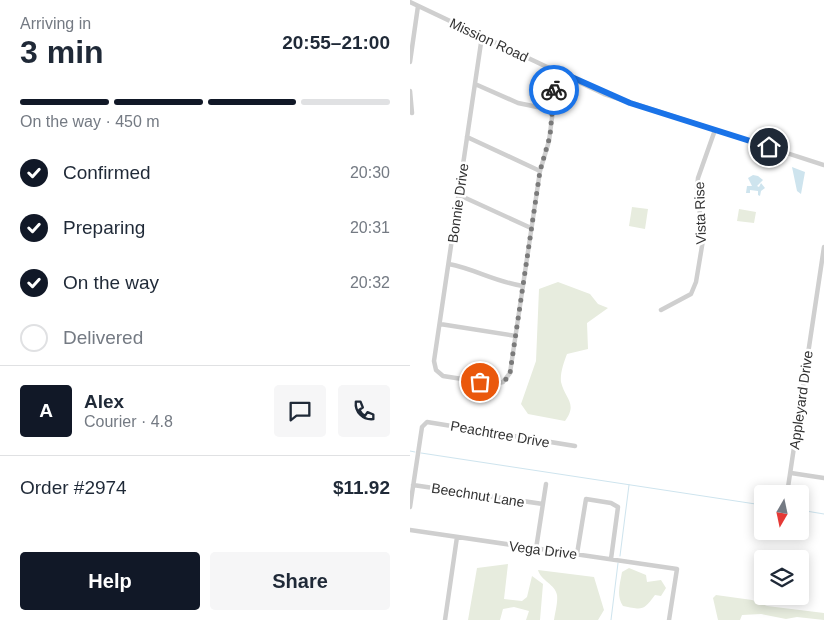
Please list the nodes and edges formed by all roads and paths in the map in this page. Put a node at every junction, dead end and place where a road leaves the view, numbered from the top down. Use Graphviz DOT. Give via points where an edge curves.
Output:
graph roads {
  1 [pos="410,2"];
  2 [pos="418,6"];
  3 [pos="482,36"];
  4 [pos="410,62"];
  5 [pos="558,71"];
  6 [pos="475,84"];
  7 [pos="410,91"];
  8 [pos="552,110"];
  9 [pos="412,113"];
  10 [pos="715,130"];
  11 [pos="467,137"];
  12 [pos="824,165"];
  13 [pos="540,171"];
  14 [pos="459,195"];
  15 [pos="531,228"];
  16 [pos="824,247"];
  17 [pos="449,264"];
  18 [pos="523,286"];
  19 [pos="662,310"];
  20 [pos="440,324"];
  21 [pos="516,336"];
  22 [pos="575,446"];
  23 [pos="790,473"];
  24 [pos="824,478"];
  25 [pos="546,484"];
  26 [pos="413,485"];
  27 [pos="788,485"];
  28 [pos="543,504"];
  29 [pos="410,507"];
  30 [pos="410,530"];
  31 [pos="457,537"];
  32 [pos="536,549"];
  33 [pos="577,554"];
  34 [pos="611,559"];
  35 [pos="445,620"];
  36 [pos="669,620"];
  1 -- 2 [label="street, Mission Road"];
  2 -- 3 [label="street, Mission Road"];
  2 -- 4 [label="street"];
  3 -- 5 [label="street, Mission Road"];
  3 -- 6 [label="street, Bonnie Drive"];
  5 -- 8 [label="street"];
  5 -- 10 [label="street, Mission Road" via="616,98"];
  6 -- 8 [label="street" via="518,103"];
  6 -- 11 [label="street, Bonnie Drive"];
  7 -- 9 [label="street"];
  8 -- 13 [label="street" via="549,141"];
  10 -- 12 [label="street, Mission Road"];
  10 -- 19 [label="street, Vista Rise" via="698,178 703,240 696,282 691,294"];
  11 -- 13 [label="street"];
  11 -- 14 [label="street, Bonnie Drive"];
  13 -- 15 [label="street"];
  14 -- 15 [label="street"];
  14 -- 17 [label="street, Bonnie Drive"];
  15 -- 18 [label="street"];
  16 -- 23 [label="street, Appleyard Drive"];
  17 -- 18 [label="street" via="503,283"];
  17 -- 20 [label="street, Bonnie Drive"];
  18 -- 21 [label="street"];
  20 -- 21 [label="street"];
  20 -- 21 [label="street, Bonnie Drive" via="434,361 436,370 449,377 494,384 503,382 510,373"];
  22 -- 26 [label="street, Peachtree Drive" via="425,422"];
  23 -- 24 [label="street"];
  23 -- 27 [label="street, Appleyard Drive"];
  25 -- 28 [label="street"];
  26 -- 28 [label="street, Beechnut Lane"];
  26 -- 29 [label="street"];
  28 -- 32 [label="street"];
  30 -- 31 [label="street, Vega Drive"];
  31 -- 32 [label="street, Vega Drive"];
  31 -- 35 [label="street"];
  32 -- 33 [label="street, Vega Drive"];
  33 -- 34 [label="street, Vega Drive"];
  33 -- 34 [label="street" via="586,499 618,506"];
  34 -- 36 [label="street, Vega Drive" via="677,569"];
}
